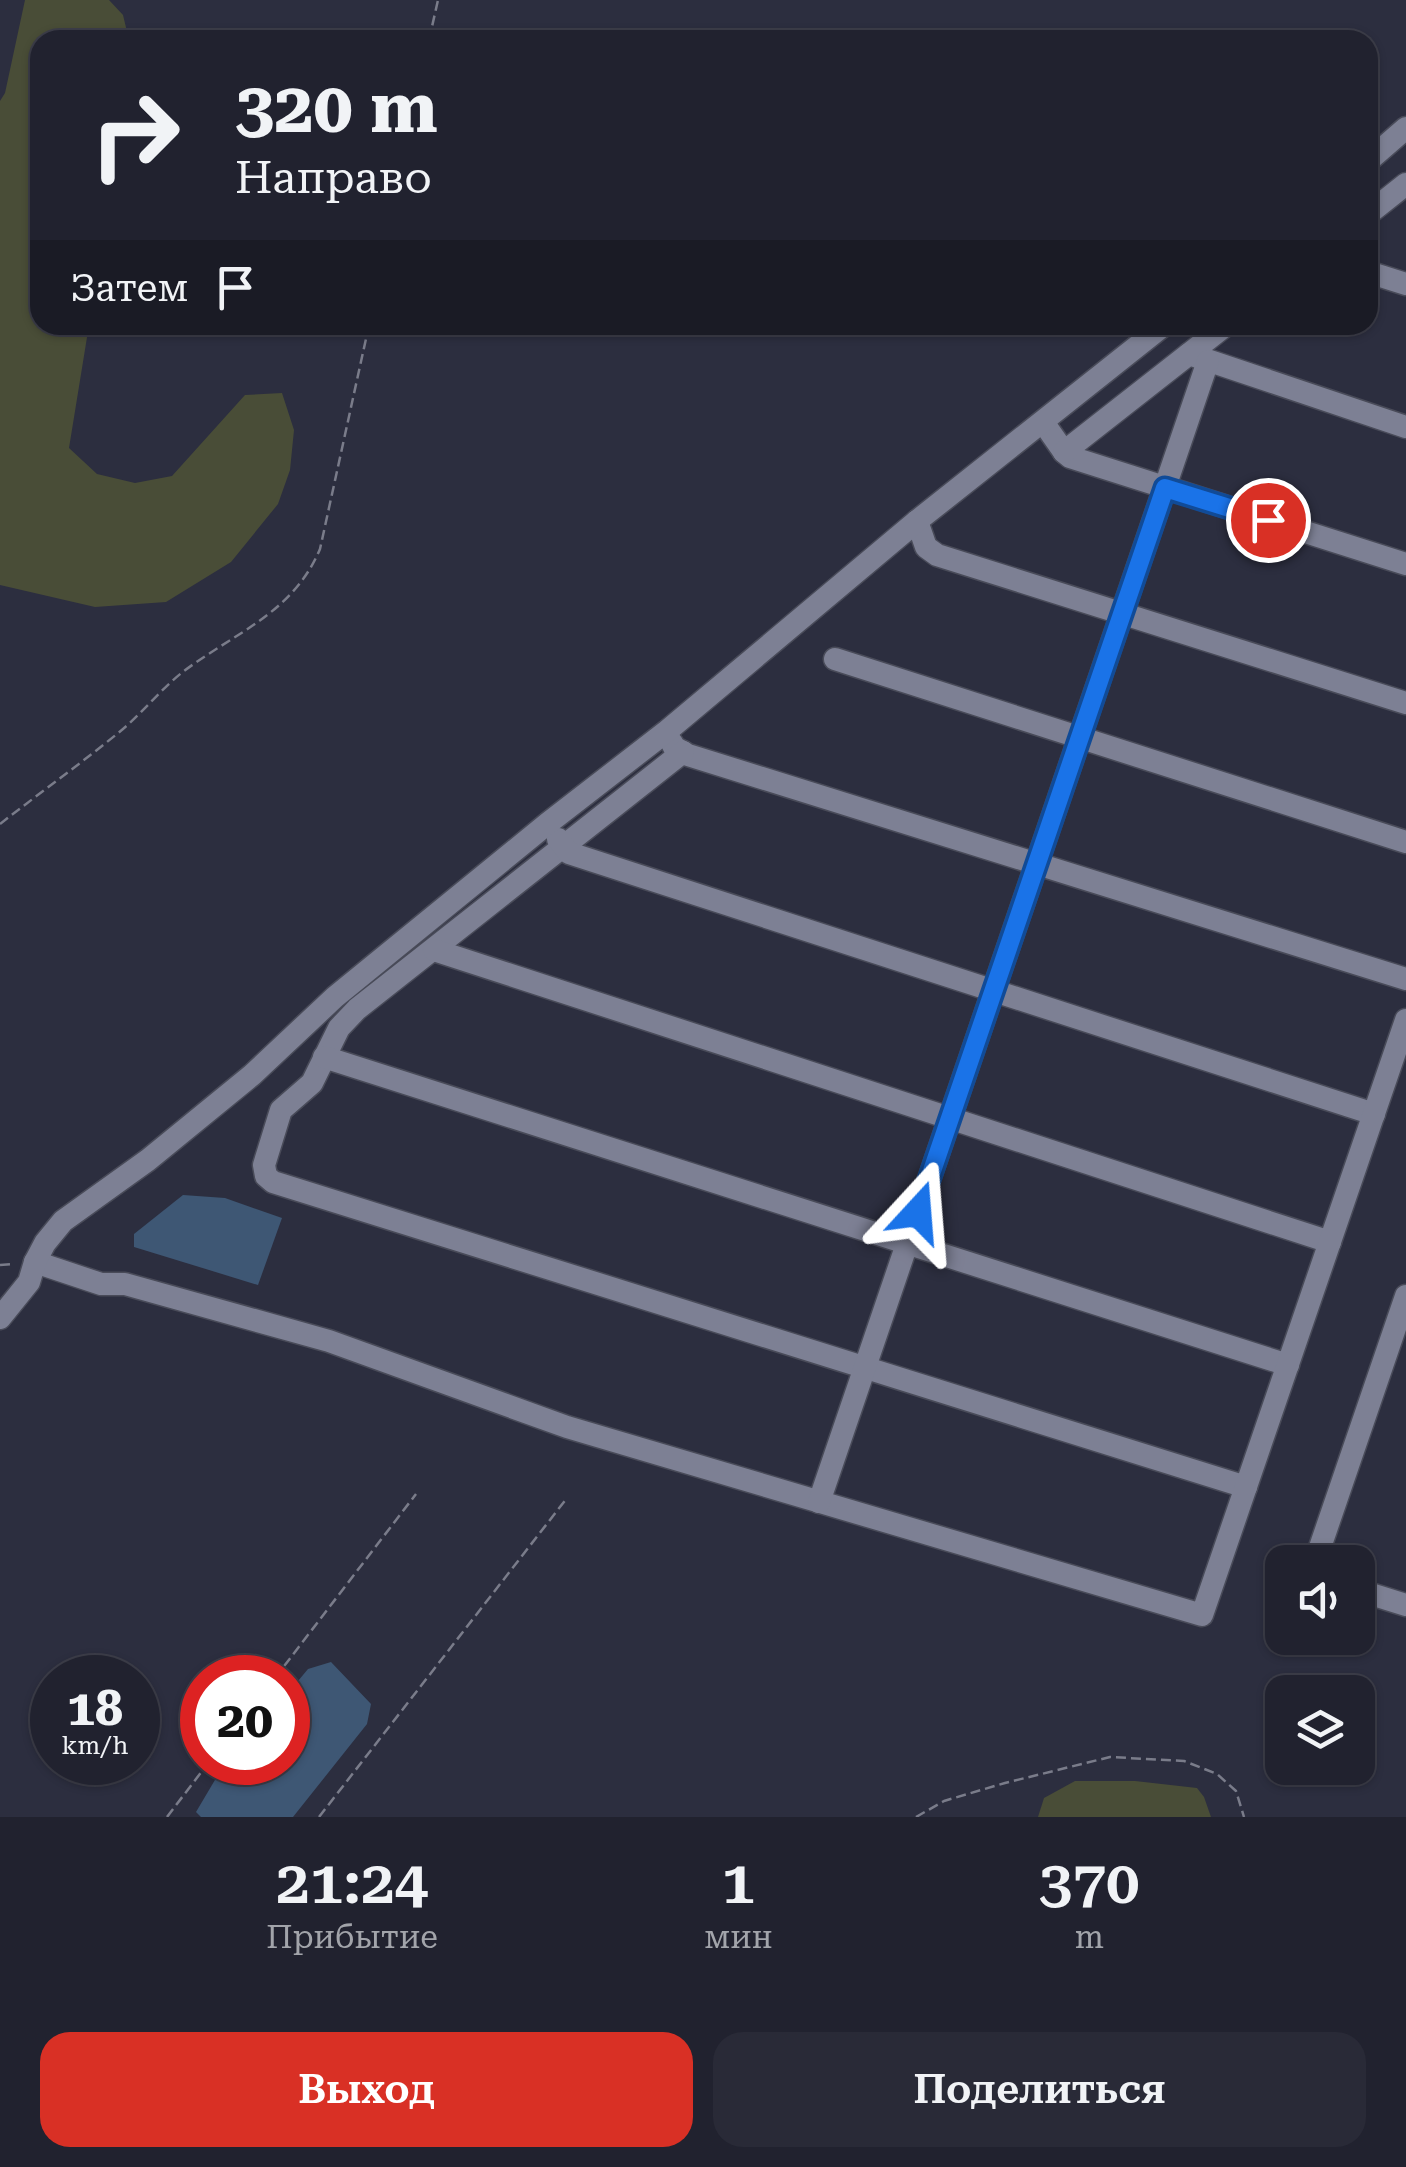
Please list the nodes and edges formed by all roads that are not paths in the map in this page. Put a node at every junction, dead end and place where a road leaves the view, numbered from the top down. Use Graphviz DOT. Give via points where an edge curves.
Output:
graph roads {
  1 [pos="1406,128"];
  2 [pos="1378,152"];
  3 [pos="1406,184"];
  4 [pos="1378,206"];
  5 [pos="1378,275"];
  6 [pos="1406,284"];
  7 [pos="1152,335"];
  8 [pos="1217,335"];
  9 [pos="1198,357"];
  10 [pos="1043,422"];
  11 [pos="1406,428"];
  12 [pos="1064,452"];
  13 [pos="1165,488"];
  14 [pos="917,521"];
  15 [pos="1406,564"];
  16 [pos="1122,613"];
  17 [pos="834,659"];
  18 [pos="1406,702"];
  19 [pos="666,731"];
  20 [pos="1080,737"];
  21 [pos="684,752"];
  22 [pos="547,824"];
  23 [pos="1406,842"];
  24 [pos="564,846"];
  25 [pos="1036,864"];
  26 [pos="434,950"];
  27 [pos="1406,979"];
  28 [pos="993,990"];
  29 [pos="1406,1020"];
  30 [pos="324,1057"];
  31 [pos="266,1092"];
  32 [pos="1374,1114"];
  33 [pos="950,1118"];
  34 [pos="1330,1242"];
  35 [pos="907,1243"];
  36 [pos="35,1262"];
  37 [pos="1406,1296"];
  38 [pos="0,1318"];
  39 [pos="1288,1365"];
  40 [pos="865,1367"];
  41 [pos="1246,1487"];
  42 [pos="819,1502"];
  43 [pos="1321,1545"];
  44 [pos="1375,1595"];
  45 [pos="1406,1605"];
  1 -- 2 [label="lane"];
  3 -- 4 [label="lane"];
  5 -- 6 [label="lane"];
  7 -- 10 [label="lane"];
  8 -- 9 [label="lane"];
  9 -- 11 [label="lane"];
  9 -- 12 [label="lane"];
  9 -- 13 [label="lane"];
  10 -- 12 [label="lane"];
  10 -- 14 [label="lane"];
  12 -- 13 [label="lane"];
  13 -- 15 [label="lane"];
  13 -- 16 [label="lane"];
  14 -- 16 [label="lane" via="926,547 937,554"];
  14 -- 19 [label="lane"];
  16 -- 18 [label="lane"];
  16 -- 20 [label="lane"];
  17 -- 20 [label="lane"];
  19 -- 21 [label="lane"];
  19 -- 22 [label="lane"];
  20 -- 23 [label="lane"];
  20 -- 25 [label="lane"];
  21 -- 24 [label="lane"];
  21 -- 25 [label="lane"];
  22 -- 24 [label="lane"];
  22 -- 31 [label="lane" via="335,997"];
  24 -- 26 [label="lane"];
  24 -- 28 [label="lane"];
  25 -- 27 [label="lane"];
  25 -- 28 [label="lane"];
  26 -- 30 [label="lane" via="357,1008"];
  26 -- 33 [label="lane"];
  28 -- 32 [label="lane"];
  28 -- 33 [label="lane"];
  29 -- 32 [label="lane"];
  30 -- 31 [label="lane" via="312,1082"];
  30 -- 35 [label="lane"];
  31 -- 36 [label="lane" via="148,1160 63,1221"];
  31 -- 40 [label="lane" via="264,1165 273,1182"];
  32 -- 34 [label="lane"];
  33 -- 34 [label="lane"];
  33 -- 35 [label="lane"];
  34 -- 39 [label="lane"];
  35 -- 39 [label="lane"];
  35 -- 40 [label="lane"];
  36 -- 38 [label="lane" via="29,1282"];
  36 -- 42 [label="lane" via="329,1341 567,1427"];
  37 -- 43 [label="lane"];
  39 -- 41 [label="lane"];
  40 -- 41 [label="lane"];
  40 -- 42 [label="lane"];
  41 -- 42 [label="lane" via="1202,1616"];
  44 -- 45 [label="lane"];
}
